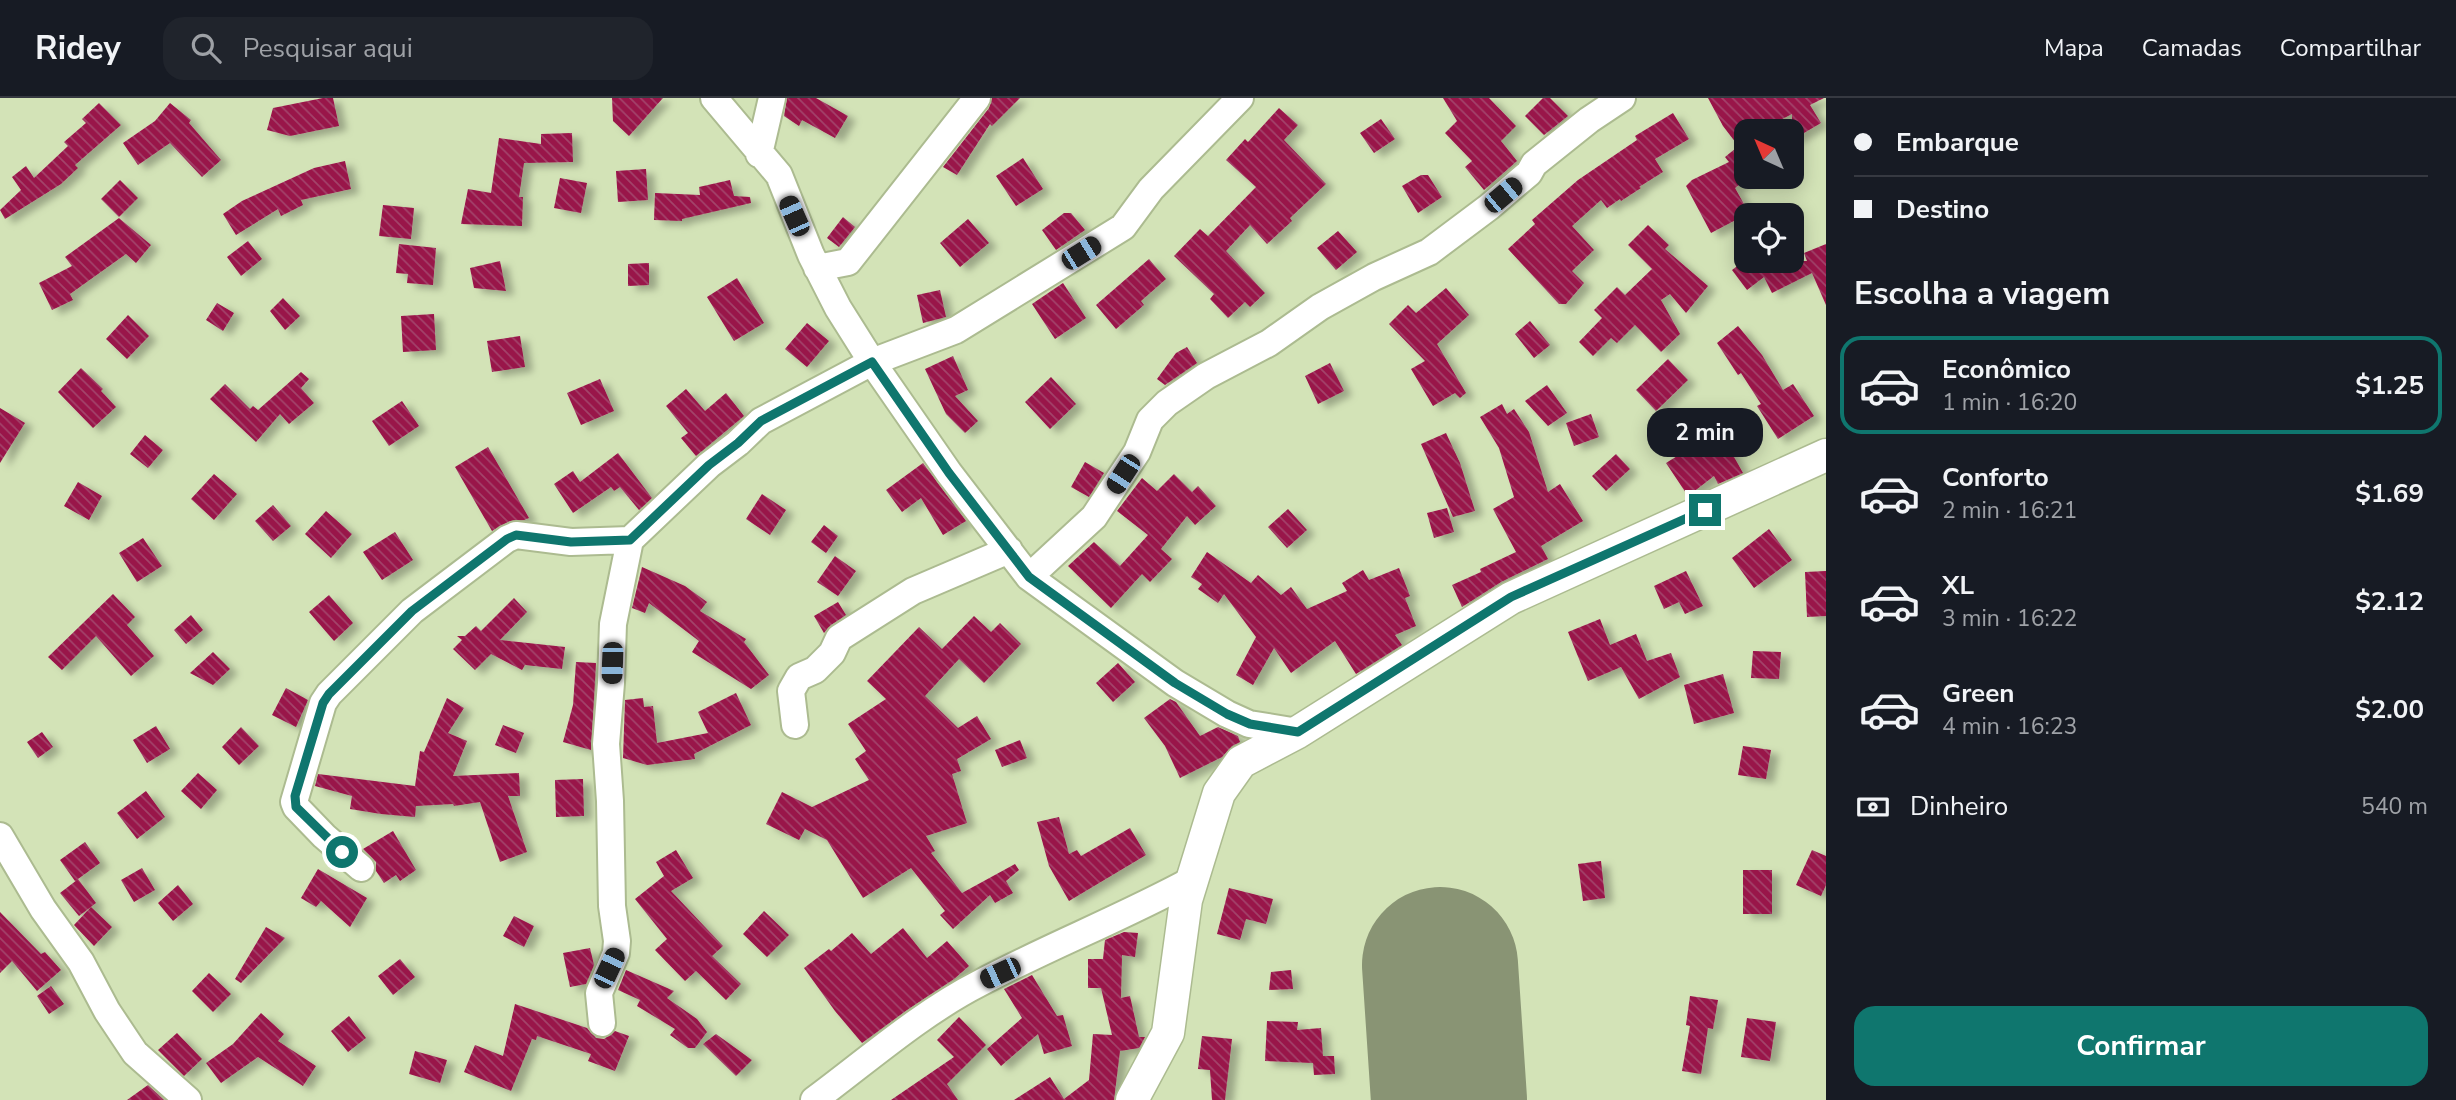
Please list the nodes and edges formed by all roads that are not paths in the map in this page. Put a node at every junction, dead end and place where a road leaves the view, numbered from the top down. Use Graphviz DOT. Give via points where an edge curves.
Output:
graph roads {
  1 [pos="714,98"];
  2 [pos="772,98"];
  3 [pos="977,98"];
  4 [pos="1240,98"];
  5 [pos="1622,98"];
  6 [pos="760,153"];
  7 [pos="817,268"];
  8 [pos="872,362"];
  9 [pos="1826,454"];
  10 [pos="630,540"];
  11 [pos="1009,550"];
  12 [pos="1029,577"];
  13 [pos="795,725"];
  14 [pos="1298,732"];
  15 [pos="0,836"];
  16 [pos="361,868"];
  17 [pos="1192,880"];
  18 [pos="602,1023"];
  19 [pos="188,1100"];
  20 [pos="814,1100"];
  21 [pos="1132,1100"];
  1 -- 6 [label="street"];
  2 -- 6 [label="street"];
  3 -- 7 [label="street" via="848,262"];
  4 -- 8 [label="street" via="1151,189 1123,227 956,330"];
  5 -- 12 [label="street" via="1429,252 1320,307 1167,403 1150,421 1137,452 1094,517"];
  6 -- 7 [label="street" via="779,175"];
  7 -- 8 [label="street"];
  8 -- 10 [label="street" via="761,421"];
  8 -- 11 [label="street"];
  9 -- 14 [label="street" via="1511,597"];
  10 -- 16 [label="street" via="571,542 516,535 507,539 412,611 329,694 294,802"];
  10 -- 18 [label="street" via="613,624 606,744 617,941 600,993"];
  11 -- 12 [label="street"];
  11 -- 13 [label="street" via="913,591 839,638 832,653 815,670 799,677 791,691"];
  12 -- 14 [label="street" via="1175,683 1227,714 1250,724"];
  14 -- 17 [label="street" via="1241,762 1219,793"];
  15 -- 19 [label="street" via="135,1053"];
  17 -- 20 [label="street" via="978,983"];
  17 -- 21 [label="street" via="1168,1033"];
}
